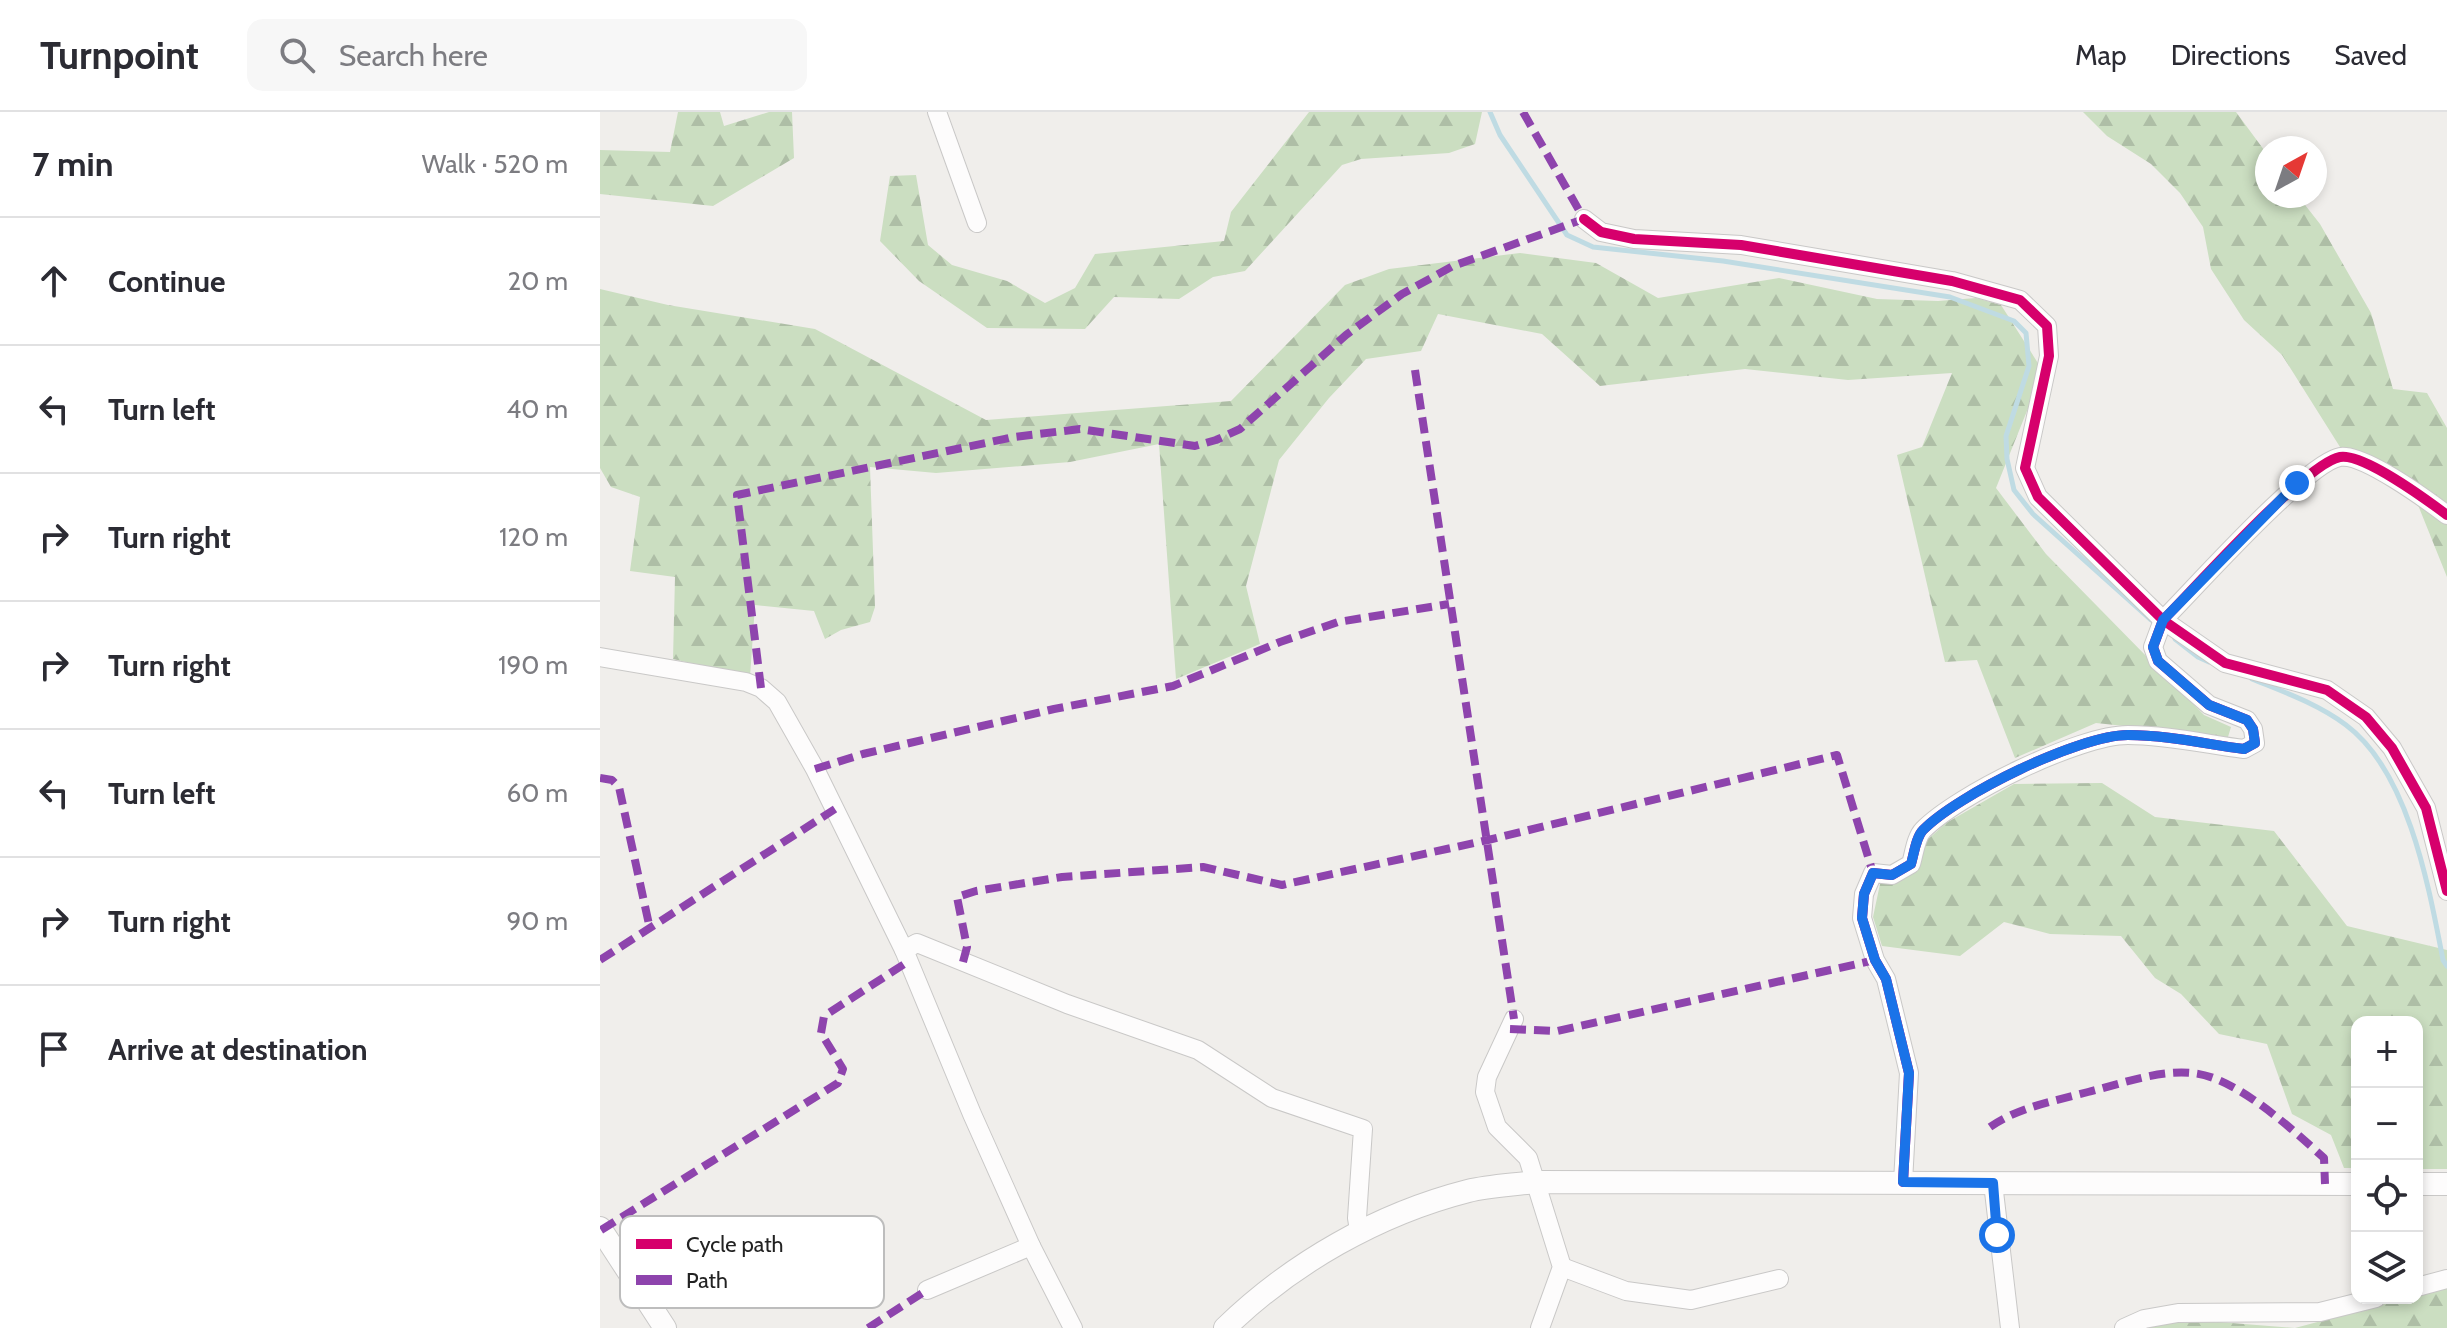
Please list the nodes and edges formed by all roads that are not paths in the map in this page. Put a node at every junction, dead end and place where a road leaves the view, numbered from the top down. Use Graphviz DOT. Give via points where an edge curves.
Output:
graph roads {
  1 [pos="937,112"];
  2 [pos="1584,219"];
  3 [pos="977,223"];
  4 [pos="2447,515"];
  5 [pos="2163,620"];
  6 [pos="600,657"];
  7 [pos="2447,891"];
  8 [pos="904,950"];
  9 [pos="1514,1019"];
  10 [pos="1534,1182"];
  11 [pos="1903,1182"];
  12 [pos="1993,1183"];
  13 [pos="2351,1184"];
  14 [pos="2423,1184"];
  15 [pos="2447,1184"];
  16 [pos="600,1228"];
  17 [pos="1359,1230"];
  18 [pos="1031,1246"];
  19 [pos="620,1259"];
  20 [pos="1562,1267"];
  21 [pos="1779,1279"];
  22 [pos="2447,1279"];
  23 [pos="2423,1285"];
  24 [pos="927,1290"];
  25 [pos="2352,1304"];
  26 [pos="652,1308"];
  27 [pos="665,1328"];
  28 [pos="1073,1328"];
  29 [pos="1225,1328"];
  30 [pos="1540,1328"];
  31 [pos="2010,1328"];
  32 [pos="2124,1328"];
  1 -- 3 [label="street"];
  2 -- 5 [label="street" via="1601,232 1634,239 1741,245 1952,281 2020,300 2047,326 2049,356 2025,468 2038,497"];
  4 -- 5 [label="street" via="2366,463 2342,456 2324,462"];
  5 -- 7 [label="street" via="2225,663 2327,690 2366,717 2392,748 2426,808"];
  5 -- 11 [label="street" via="2153,647 2158,661 2209,705 2247,720 2255,743 2244,749 2127,735 2074,745 1963,798 1921,832 1911,864 1892,875 1873,873 1862,918 1886,979 1909,1073"];
  6 -- 8 [label="street" via="746,682 777,702"];
  8 -- 17 [label="street" via="917,943 1198,1050 1272,1098 1363,1129"];
  8 -- 18 [label="street"];
  9 -- 10 [label="street" via="1485,1092 1497,1127 1528,1158"];
  10 -- 11 [label="street"];
  10 -- 17 [label="street" via="1469,1191"];
  10 -- 20 [label="street"];
  11 -- 12 [label="street"];
  12 -- 13 [label="street"];
  12 -- 31 [label="street"];
  14 -- 15 [label="street"];
  16 -- 19 [label="street"];
  17 -- 29 [label="street"];
  18 -- 24 [label="street"];
  18 -- 28 [label="street"];
  20 -- 21 [label="street" via="1626,1291 1691,1300"];
  20 -- 30 [label="street"];
  22 -- 23 [label="street"];
  25 -- 32 [label="street" via="2320,1312 2178,1313"];
  26 -- 27 [label="street"];
}
